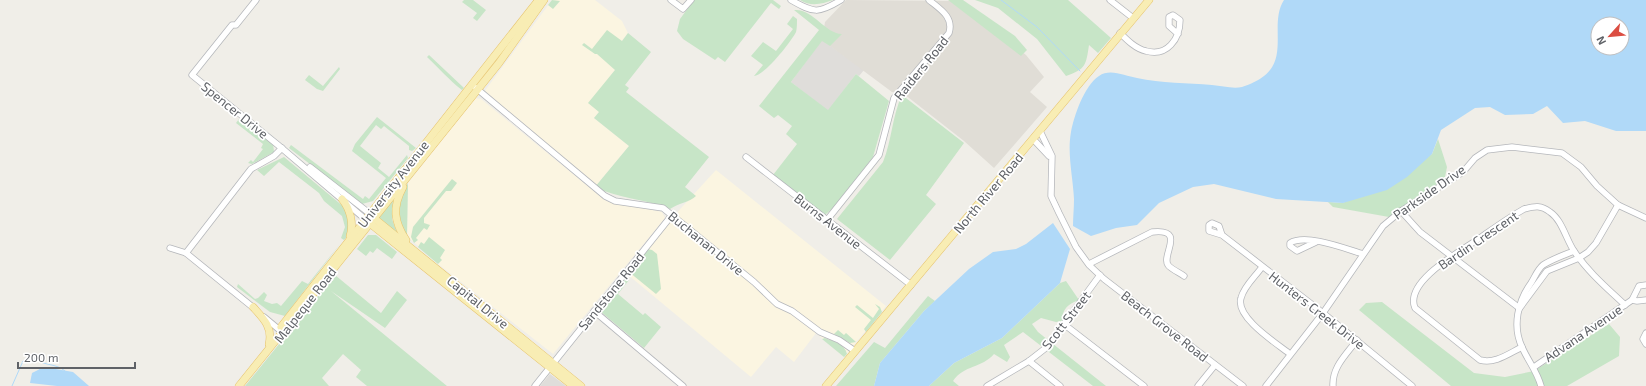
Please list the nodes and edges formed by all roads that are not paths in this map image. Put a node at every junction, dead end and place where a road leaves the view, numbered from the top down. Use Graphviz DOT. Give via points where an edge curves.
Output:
graph roads {
  1 [pos="256,0"];
  2 [pos="538,0"];
  3 [pos="544,0"];
  4 [pos="671,0"];
  5 [pos="691,0"];
  6 [pos="791,0"];
  7 [pos="841,0"];
  8 [pos="930,0"];
  9 [pos="1110,0"];
  10 [pos="1149,0"];
  11 [pos="1133,18"];
  12 [pos="1120,33"];
  13 [pos="1178,34"];
  14 [pos="474,87"];
  15 [pos="1040,131"];
  16 [pos="1033,139"];
  17 [pos="282,148"];
  18 [pos="746,158"];
  19 [pos="1052,163"];
  20 [pos="409,175"];
  21 [pos="342,199"];
  22 [pos="1618,205"];
  23 [pos="1401,211"];
  24 [pos="672,215"];
  25 [pos="369,218"];
  26 [pos="1646,218"];
  27 [pos="827,220"];
  28 [pos="1222,235"];
  29 [pos="1316,242"];
  30 [pos="409,246"];
  31 [pos="170,248"];
  32 [pos="340,251"];
  33 [pos="1574,251"];
  34 [pos="186,252"];
  35 [pos="1363,254"];
  36 [pos="1450,257"];
  37 [pos="1579,258"];
  38 [pos="1089,264"];
  39 [pos="1262,267"];
  40 [pos="1100,275"];
  41 [pos="1184,276"];
  42 [pos="911,285"];
  43 [pos="1646,285"];
  44 [pos="1632,300"];
  45 [pos="1646,300"];
  46 [pos="1625,305"];
  47 [pos="253,307"];
  48 [pos="1518,309"];
  49 [pos="594,311"];
  50 [pos="1323,313"];
  51 [pos="1065,325"];
  52 [pos="281,331"];
  53 [pos="1646,333"];
  54 [pos="1357,340"];
  55 [pos="269,344"];
  56 [pos="1646,344"];
  57 [pos="1522,347"];
  58 [pos="855,351"];
  59 [pos="1290,354"];
  60 [pos="1029,361"];
  61 [pos="551,365"];
  62 [pos="1215,365"];
  63 [pos="1534,367"];
  64 [pos="252,371"];
  65 [pos="239,386"];
  66 [pos="536,386"];
  67 [pos="573,386"];
  68 [pos="581,386"];
  69 [pos="683,386"];
  70 [pos="826,386"];
  71 [pos="987,386"];
  72 [pos="1060,386"];
  73 [pos="1144,386"];
  74 [pos="1198,386"];
  75 [pos="1243,386"];
  76 [pos="1266,386"];
  77 [pos="1333,386"];
  78 [pos="1412,386"];
  79 [pos="1541,386"];
  1 -- 17 [label="street, Spencer Drive" via="236,25 232,25 192,75"];
  2 -- 14 [label="main road, University Avenue"];
  3 -- 14 [label="main road, University Avenue" via="509,50"];
  4 -- 5 [label="street" via="683,9"];
  6 -- 7 [label="street" via="815,12"];
  8 -- 27 [label="street, Raiders Road" via="948,16 951,29 949,34 894,98 879,155"];
  9 -- 11 [label="street"];
  10 -- 11 [label="main road, North River Road"];
  11 -- 12 [label="main road, North River Road"];
  12 -- 13 [label="street" via="1145,51 1155,53 1169,48"];
  12 -- 15 [label="main road, North River Road"];
  14 -- 20 [label="main road, University Avenue"];
  14 -- 24 [label="street, Buchanan Drive" via="604,196 615,201 663,208"];
  14 -- 25 [label="main road, University Avenue"];
  15 -- 16 [label="main road, North River Road"];
  15 -- 19 [label="street" via="1052,156"];
  16 -- 19 [label="street" via="1049,155"];
  16 -- 42 [label="main road, North River Road"];
  17 -- 21 [label="street, Spencer Drive"];
  17 -- 25 [label="street, Spencer Drive" via="325,179"];
  17 -- 34 [label="street" via="252,169"];
  18 -- 27 [label="street, Burns Avenue"];
  19 -- 38 [label="street, Beach Grove Road" via="1052,196 1068,232"];
  20 -- 25 [label="main road, University Avenue"];
  20 -- 30 [label="main road" via="399,194 395,209 397,226"];
  21 -- 25 [label="street, Spencer Drive"];
  21 -- 32 [label="main road" via="349,209 352,230"];
  22 -- 23 [label="street, Parkside Drive" via="1581,167 1562,153 1512,147 1494,148 1481,153 1463,172"];
  22 -- 26 [label="street, Parkside Drive"];
  22 -- 37 [label="street" via="1596,243"];
  23 -- 35 [label="street, Parkside Drive" via="1383,226"];
  23 -- 36 [label="street" via="1420,232"];
  24 -- 49 [label="street, Sandstone Road"];
  24 -- 58 [label="street, Buchanan Drive" via="777,304"];
  25 -- 30 [label="main road, Capital Drive"];
  25 -- 32 [label="main road, University Avenue"];
  25 -- 52 [label="main road, Malpeque Road"];
  25 -- 61 [label="main road, Capital Drive"];
  27 -- 42 [label="street, Burns Avenue"];
  28 -- 39 [label="street, Hunters Creek Drive"];
  29 -- 35 [label="street"];
  30 -- 61 [label="main road, Capital Drive"];
  31 -- 34 [label="street"];
  32 -- 52 [label="main road, University Avenue"];
  33 -- 36 [label="street, Bardin Crescent" via="1552,213 1536,206 1515,214"];
  33 -- 37 [label="street, Bardin Crescent"];
  33 -- 48 [label="street" via="1540,268 1526,289"];
  34 -- 47 [label="street"];
  35 -- 50 [label="street, Parkside Drive"];
  36 -- 48 [label="street"];
  36 -- 57 [label="street, Bardin Crescent" via="1421,284 1414,295 1414,308 1480,360 1496,360"];
  37 -- 46 [label="street, Bardin Crescent"];
  37 -- 48 [label="street" via="1547,271"];
  38 -- 40 [label="street, Beach Grove Road"];
  38 -- 41 [label="street" via="1152,232 1162,231 1168,234 1171,241 1168,265"];
  39 -- 50 [label="street, Hunters Creek Drive"];
  39 -- 59 [label="street" via="1245,289 1240,299 1241,309 1246,319"];
  40 -- 51 [label="street, Scott Street"];
  40 -- 62 [label="street, Beach Grove Road"];
  42 -- 58 [label="main road, North River Road"];
  43 -- 44 [label="street, Advana Avenue" via="1639,286"];
  44 -- 45 [label="street, Advana Avenue"];
  44 -- 46 [label="street, Advana Avenue"];
  46 -- 63 [label="street, Advana Avenue"];
  47 -- 52 [label="street"];
  47 -- 55 [label="main road" via="267,323 270,330"];
  48 -- 57 [label="street" via="1518,332"];
  49 -- 61 [label="street, Sandstone Road"];
  49 -- 69 [label="street"];
  50 -- 54 [label="street, Hunters Creek Drive"];
  50 -- 59 [label="street, Parkside Drive"];
  51 -- 60 [label="street, Scott Street" via="1047,347"];
  51 -- 73 [label="street"];
  52 -- 55 [label="main road, University Avenue"];
  52 -- 64 [label="main road, Malpeque Road"];
  53 -- 56 [label="street" via="1643,339"];
  54 -- 77 [label="street" via="1335,370"];
  54 -- 78 [label="street, Hunters Creek Drive"];
  55 -- 64 [label="main road, University Avenue"];
  57 -- 63 [label="street"];
  58 -- 70 [label="main road, North River Road"];
  59 -- 76 [label="street, Parkside Drive"];
  60 -- 71 [label="street, Scott Street"];
  60 -- 72 [label="street"];
  61 -- 66 [label="street, Sandstone Road"];
  61 -- 67 [label="main road, Capital Drive"];
  61 -- 68 [label="main road, Capital Drive"];
  62 -- 74 [label="street"];
  62 -- 75 [label="street, Beach Grove Road"];
  63 -- 79 [label="street"];
  64 -- 65 [label="main road, Malpeque Road"];
}
